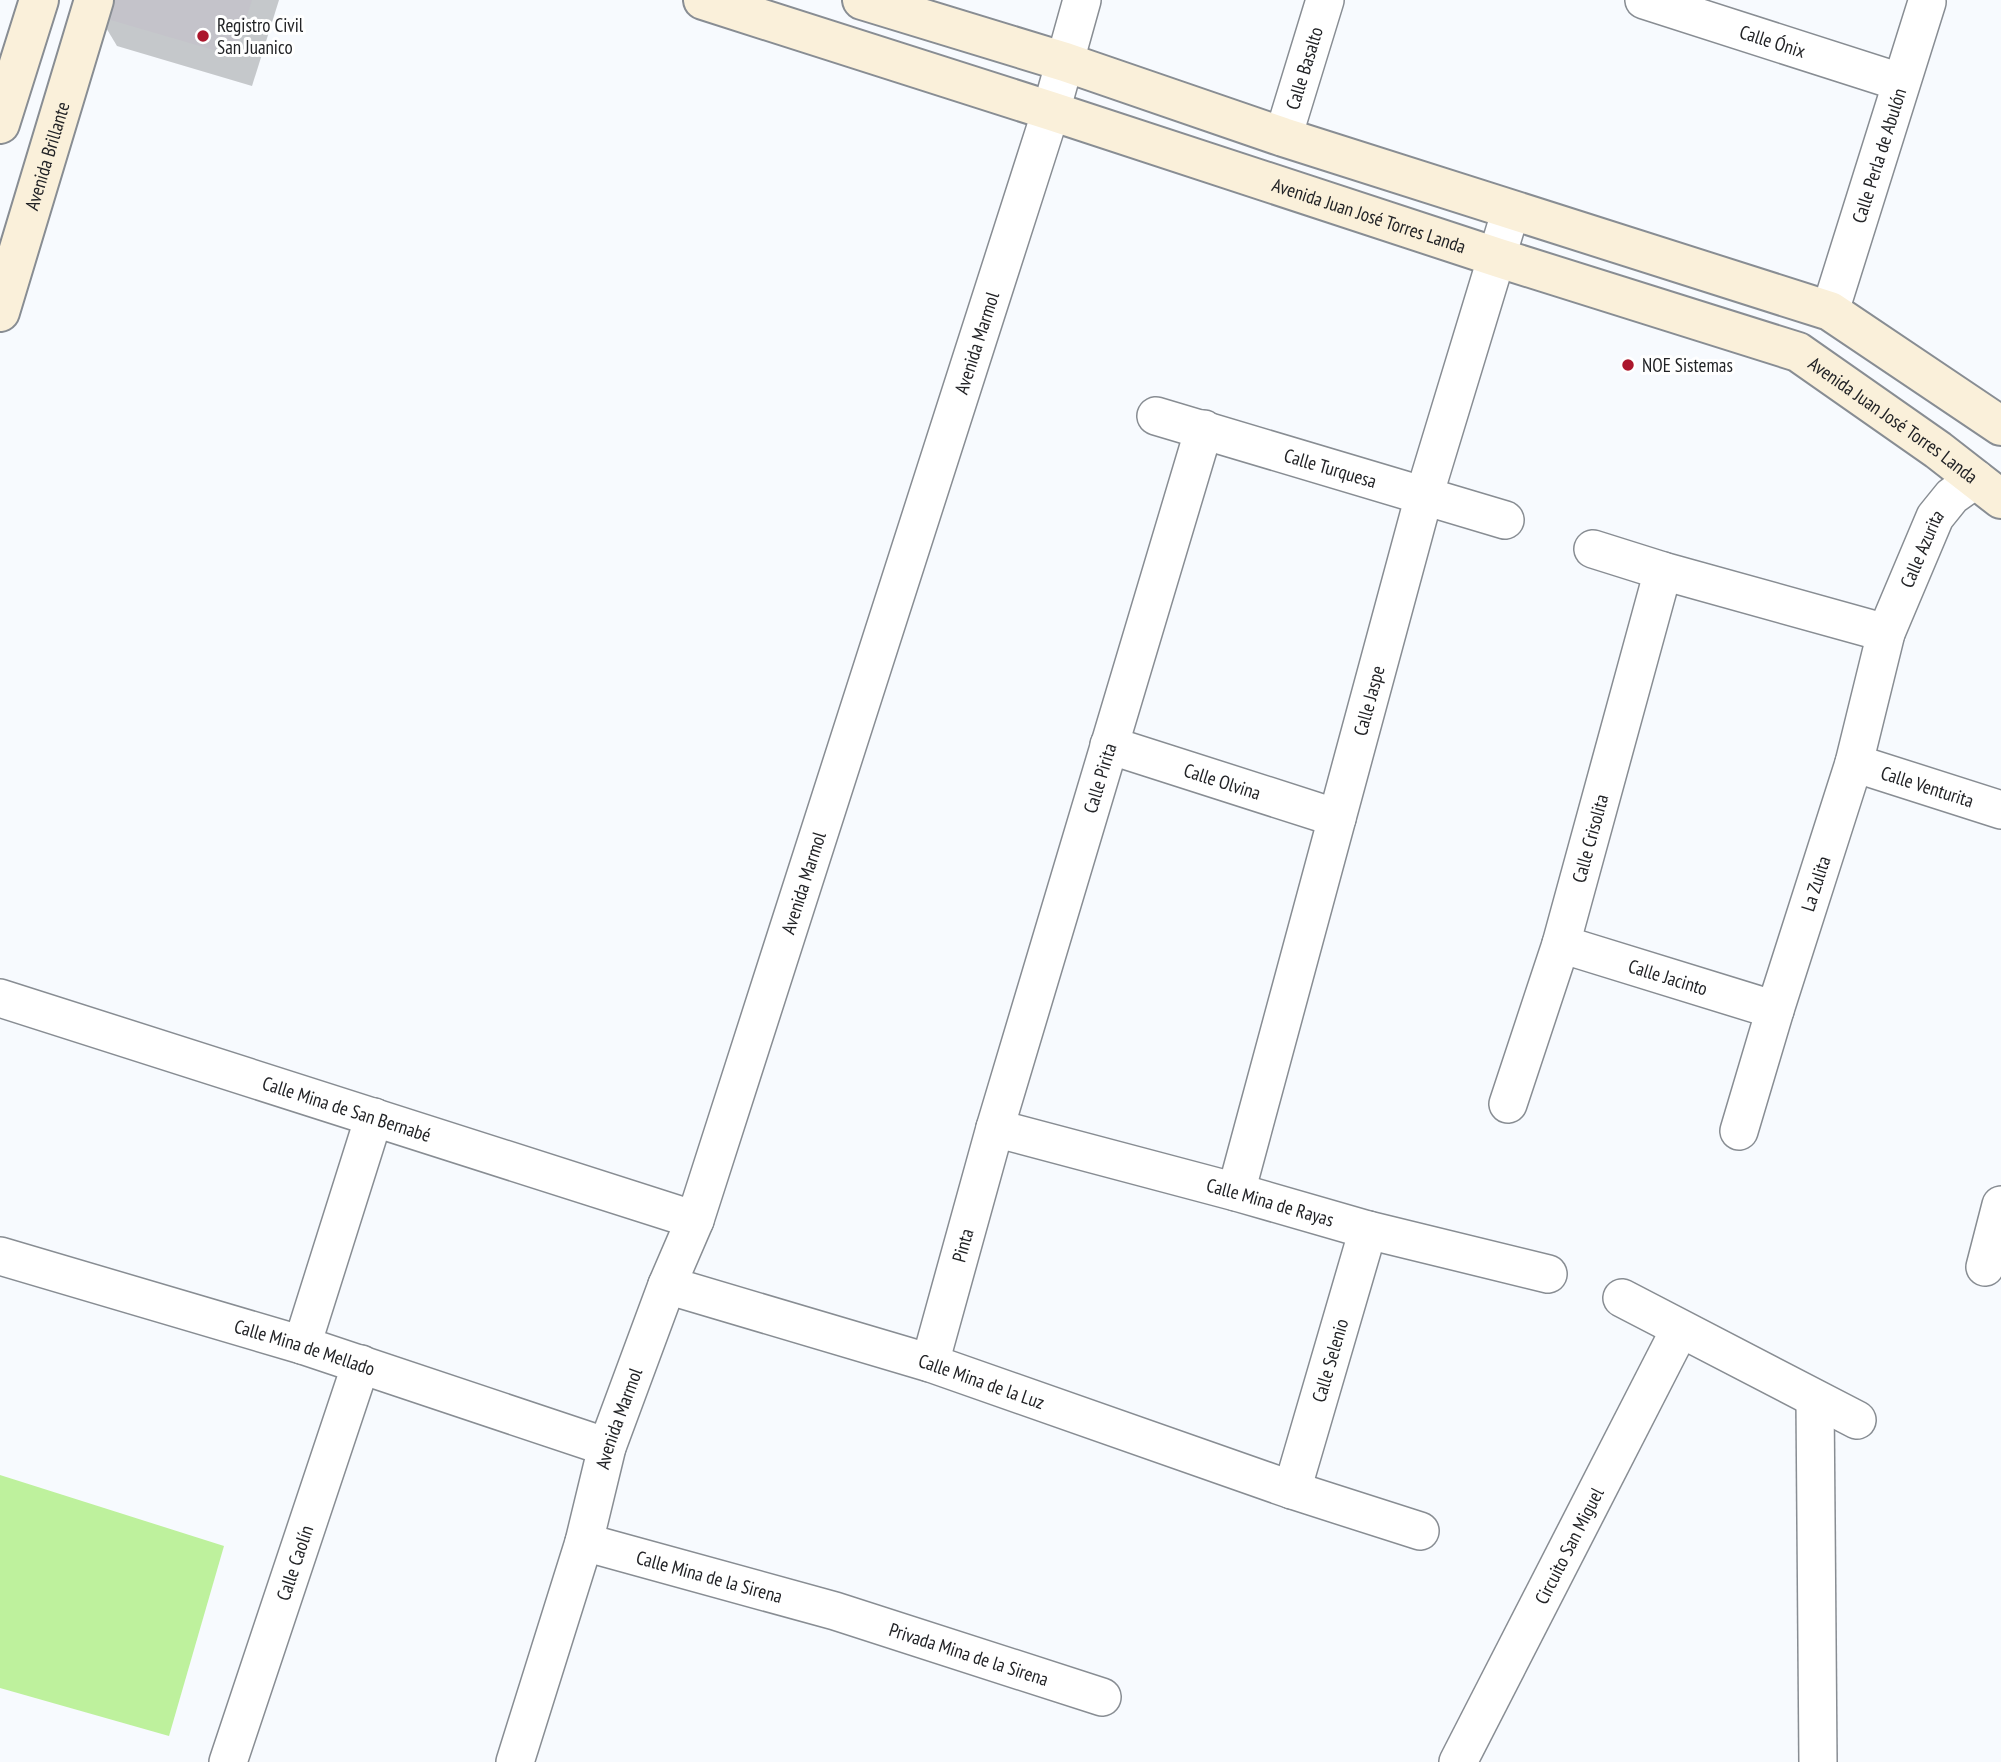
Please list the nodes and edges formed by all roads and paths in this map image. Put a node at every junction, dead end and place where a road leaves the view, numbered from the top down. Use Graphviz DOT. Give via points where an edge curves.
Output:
graph roads {
  1 [pos="39,0"];
  2 [pos="94,0"];
  3 [pos="703,0"];
  4 [pos="862,0"];
  5 [pos="1082,0"];
  6 [pos="1325,0"];
  7 [pos="1644,0"];
  8 [pos="1927,2"];
  9 [pos="1065,62"];
  10 [pos="1900,82"];
  11 [pos="1051,111"];
  12 [pos="0,124"];
  13 [pos="1283,137"];
  14 [pos="1511,210"];
  15 [pos="1499,258"];
  16 [pos="1830,311"];
  17 [pos="0,312"];
  18 [pos="1156,416"];
  19 [pos="2001,426"];
  20 [pos="1204,429"];
  21 [pos="1993,477"];
  22 [pos="1424,496"];
  23 [pos="1505,520"];
  24 [pos="1593,549"];
  25 [pos="1664,571"];
  26 [pos="1886,633"];
  27 [pos="1109,745"];
  28 [pos="1854,763"];
  29 [pos="2001,810"];
  30 [pos="1337,818"];
  31 [pos="1561,944"];
  32 [pos="0,998"];
  33 [pos="1774,1010"];
  34 [pos="1508,1104"];
  35 [pos="374,1117"];
  36 [pos="995,1128"];
  37 [pos="1740,1131"];
  38 [pos="1236,1192"];
  39 [pos="2001,1205"];
  40 [pos="695,1220"];
  41 [pos="1368,1230"];
  42 [pos="0,1256"];
  43 [pos="1985,1267"];
  44 [pos="1548,1274"];
  45 [pos="667,1286"];
  46 [pos="1622,1298"];
  47 [pos="1680,1329"];
  48 [pos="302,1345"];
  49 [pos="930,1363"];
  50 [pos="361,1364"];
  51 [pos="1815,1399"];
  52 [pos="1857,1420"];
  53 [pos="607,1447"];
  54 [pos="1292,1490"];
  55 [pos="1420,1531"];
  56 [pos="584,1542"];
  57 [pos="835,1611"];
  58 [pos="1102,1697"];
  59 [pos="228,1762"];
  60 [pos="515,1762"];
  61 [pos="1458,1762"];
  62 [pos="1818,1762"];
  1 -- 12 [label="main road"];
  2 -- 17 [label="main road, Avenida Brillante"];
  3 -- 11 [label="main road, Avenida Juan José Torres Landa"];
  4 -- 9 [label="main road"];
  5 -- 9 [label="street, Avenida Marmol"];
  6 -- 13 [label="street, Calle Basalto"];
  7 -- 10 [label="street, Calle Ónix"];
  8 -- 10 [label="street, Calle Perla de Abulón"];
  9 -- 11 [label="street, Avenida Marmol"];
  9 -- 13 [label="main road"];
  10 -- 16 [label="street, Calle Perla de Abulón"];
  11 -- 15 [label="main road, Avenida Juan José Torres Landa"];
  11 -- 40 [label="street, Avenida Marmol"];
  13 -- 14 [label="main road"];
  14 -- 15 [label="street, Calle Jaspe"];
  14 -- 16 [label="main road"];
  15 -- 21 [label="main road, Avenida Juan José Torres Landa" via="1798,352"];
  15 -- 22 [label="street, Calle Jaspe"];
  16 -- 19 [label="main road"];
  18 -- 20 [label="street, Calle Turquesa"];
  20 -- 22 [label="street, Calle Turquesa"];
  20 -- 27 [label="street, Calle Pirita"];
  21 -- 26 [label="street, Calle Azurita" via="1952,496 1935,517"];
  22 -- 23 [label="street, Calle Turquesa"];
  22 -- 30 [label="street, Calle Jaspe"];
  24 -- 25 [label="street"];
  25 -- 26 [label="street"];
  25 -- 31 [label="street, Calle Crisolita"];
  26 -- 28 [label="street, La Zulita"];
  27 -- 30 [label="street, Calle Olvina"];
  27 -- 36 [label="street, Calle Pirita"];
  28 -- 29 [label="street, Calle Venturita"];
  28 -- 33 [label="street, La Zulita"];
  30 -- 38 [label="street, Calle Jaspe"];
  31 -- 33 [label="street, Calle Jacinto"];
  31 -- 34 [label="street, Calle Crisolita"];
  32 -- 35 [label="street, Calle Mina de San Bernabé"];
  33 -- 37 [label="street, La Zulita"];
  35 -- 40 [label="street, Calle Mina de San Bernabé"];
  35 -- 48 [label="street"];
  36 -- 38 [label="street, Calle Mina de Rayas"];
  36 -- 49 [label="street, Pinta"];
  38 -- 41 [label="street, Calle Mina de Rayas"];
  39 -- 43 [label="street"];
  40 -- 45 [label="street, Avenida Marmol"];
  41 -- 44 [label="street, Calle Mina de Rayas"];
  41 -- 54 [label="street, Calle Selenio"];
  42 -- 48 [label="street, Calle Mina de Mellado"];
  45 -- 49 [label="street, Calle Mina de la Luz"];
  45 -- 53 [label="street, Avenida Marmol"];
  46 -- 47 [label="street"];
  47 -- 51 [label="street"];
  47 -- 61 [label="street, Circuito San Miguel"];
  48 -- 50 [label="street, Calle Mina de Mellado"];
  49 -- 54 [label="street, Calle Mina de la Luz"];
  50 -- 53 [label="street, Calle Mina de Mellado"];
  50 -- 59 [label="street, Calle Caolín"];
  51 -- 52 [label="street"];
  51 -- 62 [label="street"];
  53 -- 56 [label="street, Avenida Marmol"];
  54 -- 55 [label="street, Calle Mina de la Luz"];
  56 -- 57 [label="street, Calle Mina de la Sirena"];
  56 -- 60 [label="street, Avenida Marmol"];
  57 -- 58 [label="street, Privada Mina de la Sirena"];
}
